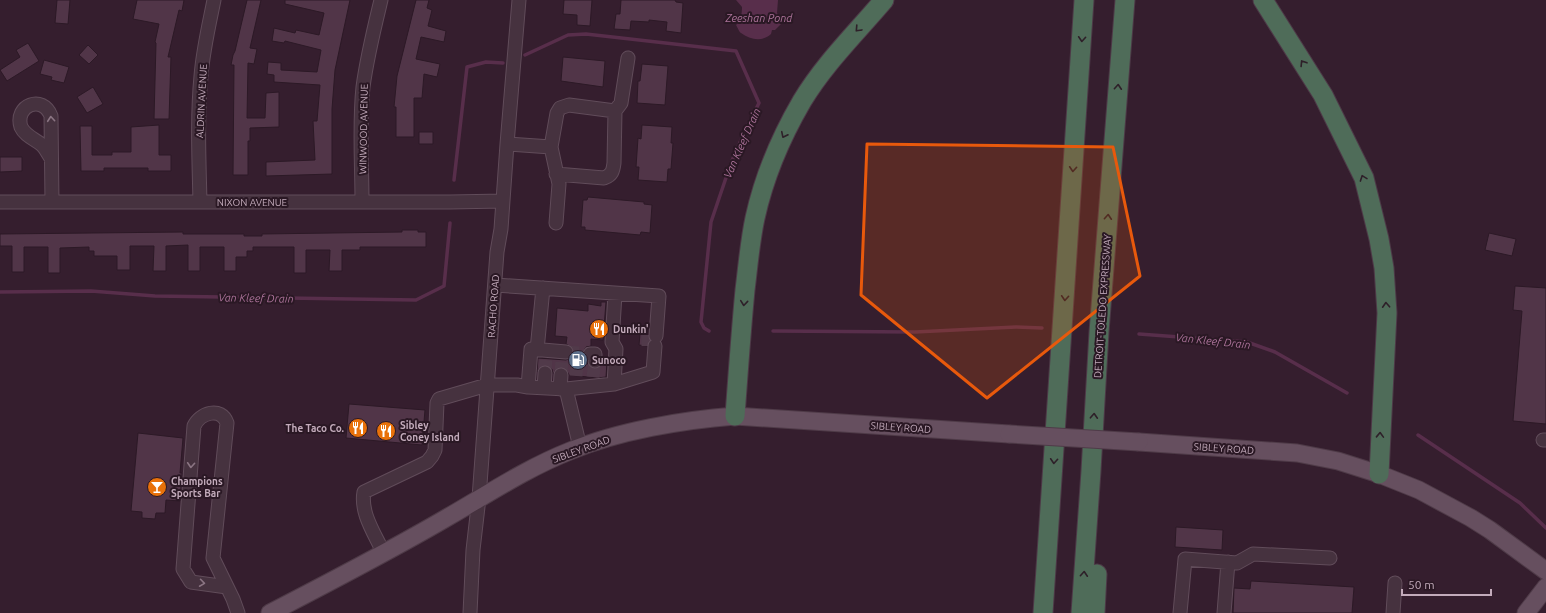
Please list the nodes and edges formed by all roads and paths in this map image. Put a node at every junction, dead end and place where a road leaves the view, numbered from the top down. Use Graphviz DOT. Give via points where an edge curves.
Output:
graph roads {
  1 [pos="214,0"];
  2 [pos="381,0"];
  3 [pos="519,0"];
  4 [pos="884,0"];
  5 [pos="1084,0"];
  6 [pos="1125,0"];
  7 [pos="1263,0"];
  8 [pos="628,58"];
  9 [pos="615,111"];
  10 [pos="507,144"];
  11 [pos="551,147"];
  12 [pos="51,158"];
  13 [pos="556,174"];
  14 [pos="503,201"];
  15 [pos="0,202"];
  16 [pos="52,202"];
  17 [pos="200,202"];
  18 [pos="362,202"];
  19 [pos="556,223"];
  20 [pos="495,285"];
  21 [pos="543,288"];
  22 [pos="615,294"];
  23 [pos="543,352"];
  24 [pos="563,354"];
  25 [pos="545,373"];
  26 [pos="561,375"];
  27 [pos="614,384"];
  28 [pos="487,385"];
  29 [pos="569,385"];
  30 [pos="528,387"];
  31 [pos="544,388"];
  32 [pos="735,416"];
  33 [pos="580,447"];
  34 [pos="1379,474"];
  35 [pos="1090,486"];
  36 [pos="479,498"];
  37 [pos="383,552"];
  38 [pos="1330,558"];
  39 [pos="1228,562"];
  40 [pos="1546,571"];
  41 [pos="1395,583"];
  42 [pos="227,587"];
  43 [pos="1546,587"];
  44 [pos="238,613"];
  45 [pos="270,613"];
  46 [pos="470,613"];
  47 [pos="1043,613"];
  48 [pos="1081,613"];
  49 [pos="1095,613"];
  50 [pos="1180,613"];
  51 [pos="1224,613"];
  52 [pos="1394,613"];
  53 [pos="1526,613"];
  1 -- 17 [label="street, ALDRIN AVENUE" via="206,34 201,76"];
  2 -- 18 [label="street, WINWOOD AVENUE" via="363,88"];
  3 -- 10 [label="street, RACHO ROAD"];
  4 -- 32 [label="highway, one-way" via="842,46 802,100 767,175 749,248"];
  5 -- 47 [label="highway, one-way"];
  35 -- 6 [label="highway, DETROIT-TOLEDO EXPRESSWAY, one-way" via="1099,332"];
  34 -- 7 [label="highway, one-way" via="1387,313 1384,268 1364,178 1323,95"];
  8 -- 9 [label="street" via="621,103"];
  9 -- 11 [label="street" via="569,105 560,108 556,113"];
  9 -- 13 [label="street" via="614,163 611,174 604,178"];
  10 -- 11 [label="street"];
  10 -- 14 [label="street, RACHO ROAD"];
  11 -- 13 [label="street"];
  12 -- 16 [label="street"];
  13 -- 19 [label="street" via="559,184"];
  14 -- 18 [label="street, NIXON AVENUE"];
  14 -- 20 [label="street, RACHO ROAD"];
  15 -- 16 [label="street, NIXON AVENUE"];
  16 -- 17 [label="street, NIXON AVENUE"];
  17 -- 18 [label="street, NIXON AVENUE"];
  20 -- 21 [label="street"];
  20 -- 28 [label="street, RACHO ROAD"];
  21 -- 22 [label="street"];
  21 -- 23 [label="street"];
  22 -- 27 [label="street" via="612,342 616,349"];
  22 -- 27 [label="street" via="659,296 657,319 649,324 654,359 653,372"];
  23 -- 24 [label="street"];
  23 -- 30 [label="street" via="530,349"];
  25 -- 31 [label="street"];
  26 -- 29 [label="street"];
  27 -- 29 [label="street" via="593,382"];
  28 -- 30 [label="street"];
  28 -- 36 [label="street, RACHO ROAD"];
  28 -- 37 [label="street" via="439,399 435,450 432,456 427,462 364,492 365,514"];
  29 -- 31 [label="street"];
  29 -- 33 [label="street"];
  30 -- 31 [label="street"];
  32 -- 33 [label="main road, SIBLEY ROAD" via="660,427"];
  32 -- 34 [label="main road, SIBLEY ROAD, bridge" via="1297,453 1338,461"];
  33 -- 36 [label="main road, SIBLEY ROAD" via="553,458"];
  34 -- 40 [label="main road, SIBLEY ROAD" via="1419,490 1471,518"];
  48 -- 35 [label="highway, DETROIT-TOLEDO EXPRESSWAY, one-way"];
  35 -- 49 [label="highway" via="1098,548"];
  36 -- 37 [label="main road, SIBLEY ROAD"];
  36 -- 46 [label="street, RACHO ROAD"];
  37 -- 45 [label="main road, SIBLEY ROAD"];
  38 -- 39 [label="street" via="1253,554 1237,563"];
  39 -- 50 [label="street" via="1185,559"];
  39 -- 51 [label="street"];
  41 -- 52 [label="street"];
  42 -- 42 [label="street, one-way" via="213,558 227,423 220,414 213,413 203,415 194,426 183,569 191,582"];
  42 -- 44 [label="street"];
  43 -- 53 [label="main road"];
}
